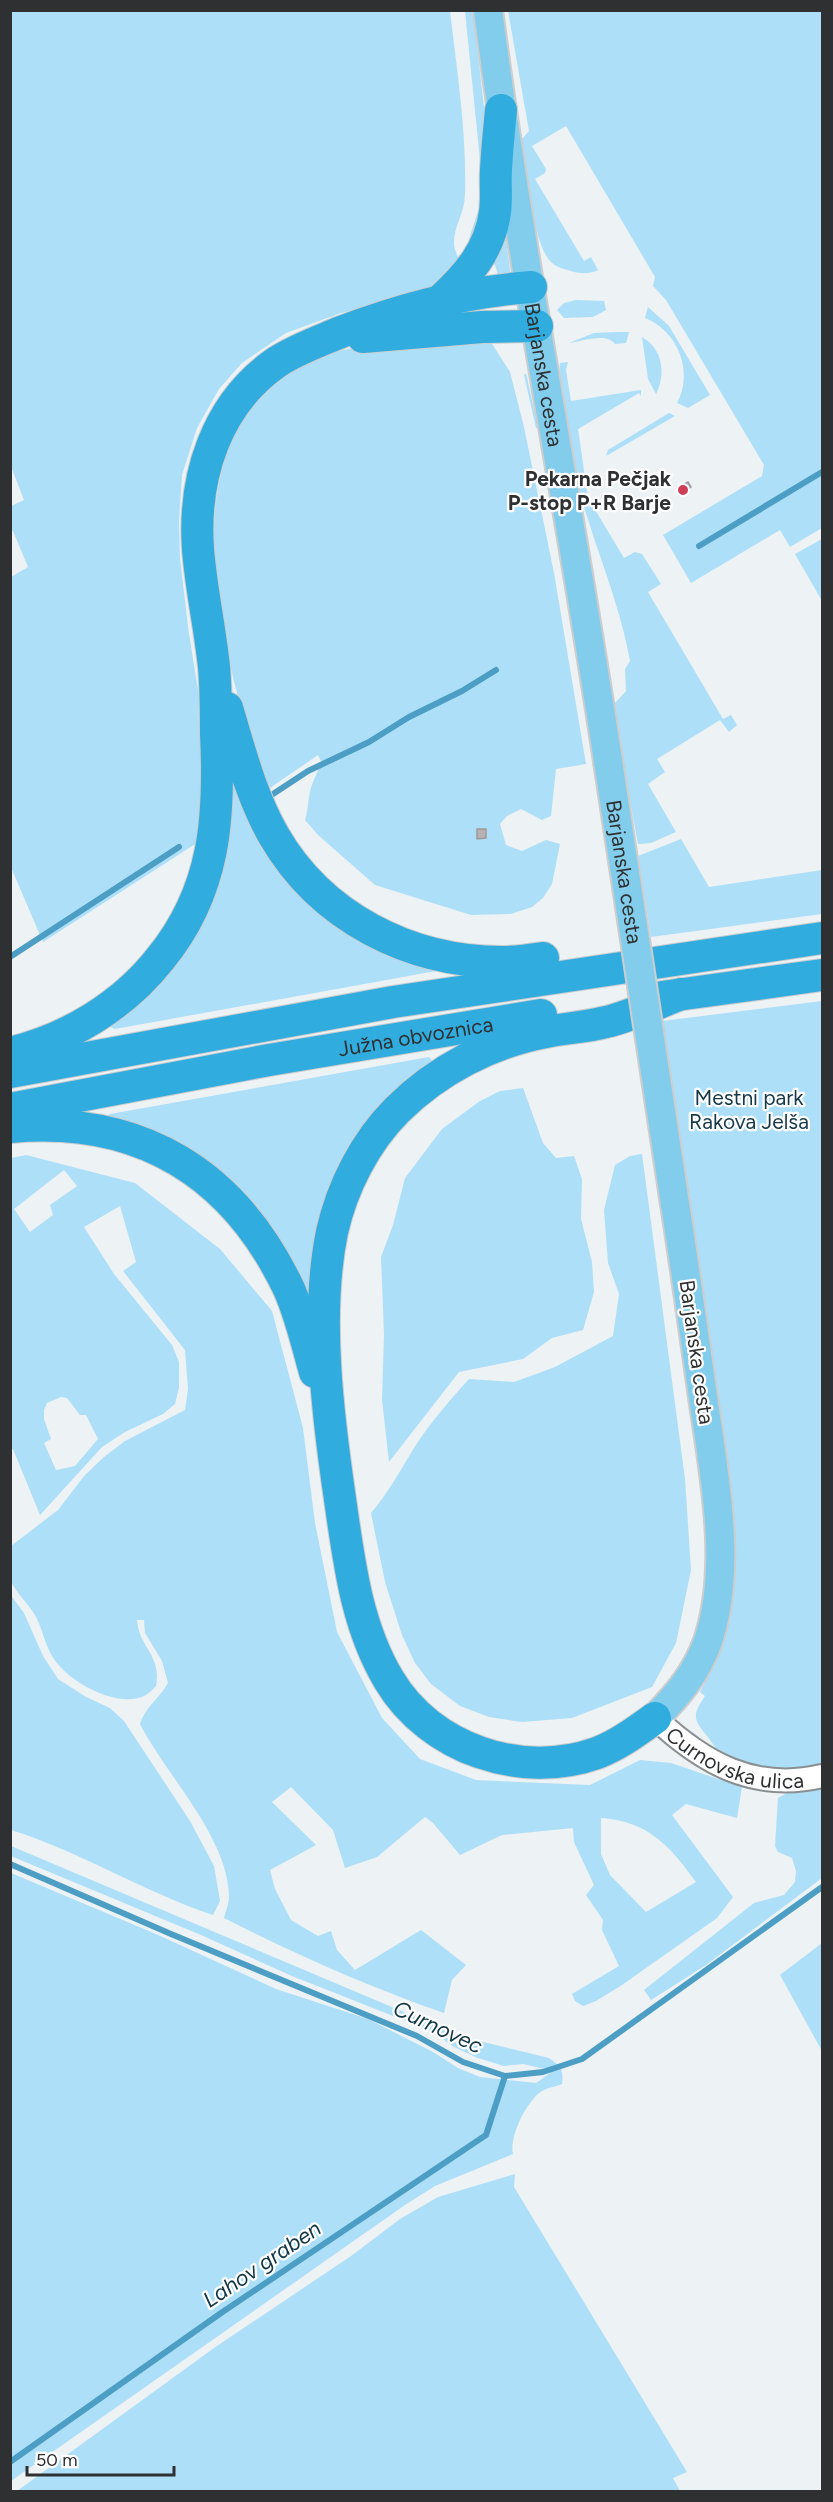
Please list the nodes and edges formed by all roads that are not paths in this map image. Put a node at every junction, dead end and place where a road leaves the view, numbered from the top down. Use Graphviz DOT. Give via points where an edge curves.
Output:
graph roads {
  1 [pos="488,10"];
  2 [pos="501,110"];
  3 [pos="531,286"];
  4 [pos="441,300"];
  5 [pos="537,326"];
  6 [pos="323,340"];
  7 [pos="214,667"];
  8 [pos="822,938"];
  9 [pos="654,961"];
  10 [pos="822,975"];
  11 [pos="681,994"];
  12 [pos="10,1053"];
  13 [pos="10,1072"];
  14 [pos="10,1109"];
  15 [pos="10,1127"];
  16 [pos="329,1424"];
  17 [pos="654,1718"];
  18 [pos="822,1776"];
  1 -- 2 [label="main road, Barjanska cesta"];
  2 -- 3 [label="main road, Barjanska cesta"];
  2 -- 4 [label="highway" via="492,226 477,262"];
  3 -- 4 [label="highway"];
  3 -- 5 [label="main road, Barjanska cesta"];
  4 -- 6 [label="highway"];
  5 -- 6 [label="highway"];
  5 -- 17 [label="main road, Barjanska cesta, bridge" via="608,761 716,1502 716,1611 704,1652 684,1688"];
  6 -- 7 [label="highway" via="277,362 251,383 228,413 209,453 201,484 197,531"];
  7 -- 9 [label="highway" via="247,776 274,836 308,882 343,913 401,944 447,957 503,962 593,953"];
  7 -- 12 [label="highway" via="217,819 208,869 182,929 148,975 124,997 80,1025"];
  8 -- 9 [label="highway, Južna obvoznica"];
  9 -- 13 [label="highway, Južna obvoznica" via="370,1005"];
  10 -- 11 [label="highway, Južna obvoznica"];
  11 -- 14 [label="highway, Južna obvoznica" via="370,1043"];
  11 -- 16 [label="highway" via="608,1022 518,1038 467,1060 417,1091 376,1135 339,1206 331,1242 325,1294"];
  15 -- 16 [label="highway" via="70,1125 118,1135 169,1155 223,1193 256,1232 289,1291"];
  16 -- 17 [label="highway" via="349,1562 364,1628 391,1683 414,1712 466,1747 503,1759 541,1762 595,1754"];
  17 -- 18 [label="street, Curnovska ulica" via="700,1756 737,1772 772,1780"];
}
